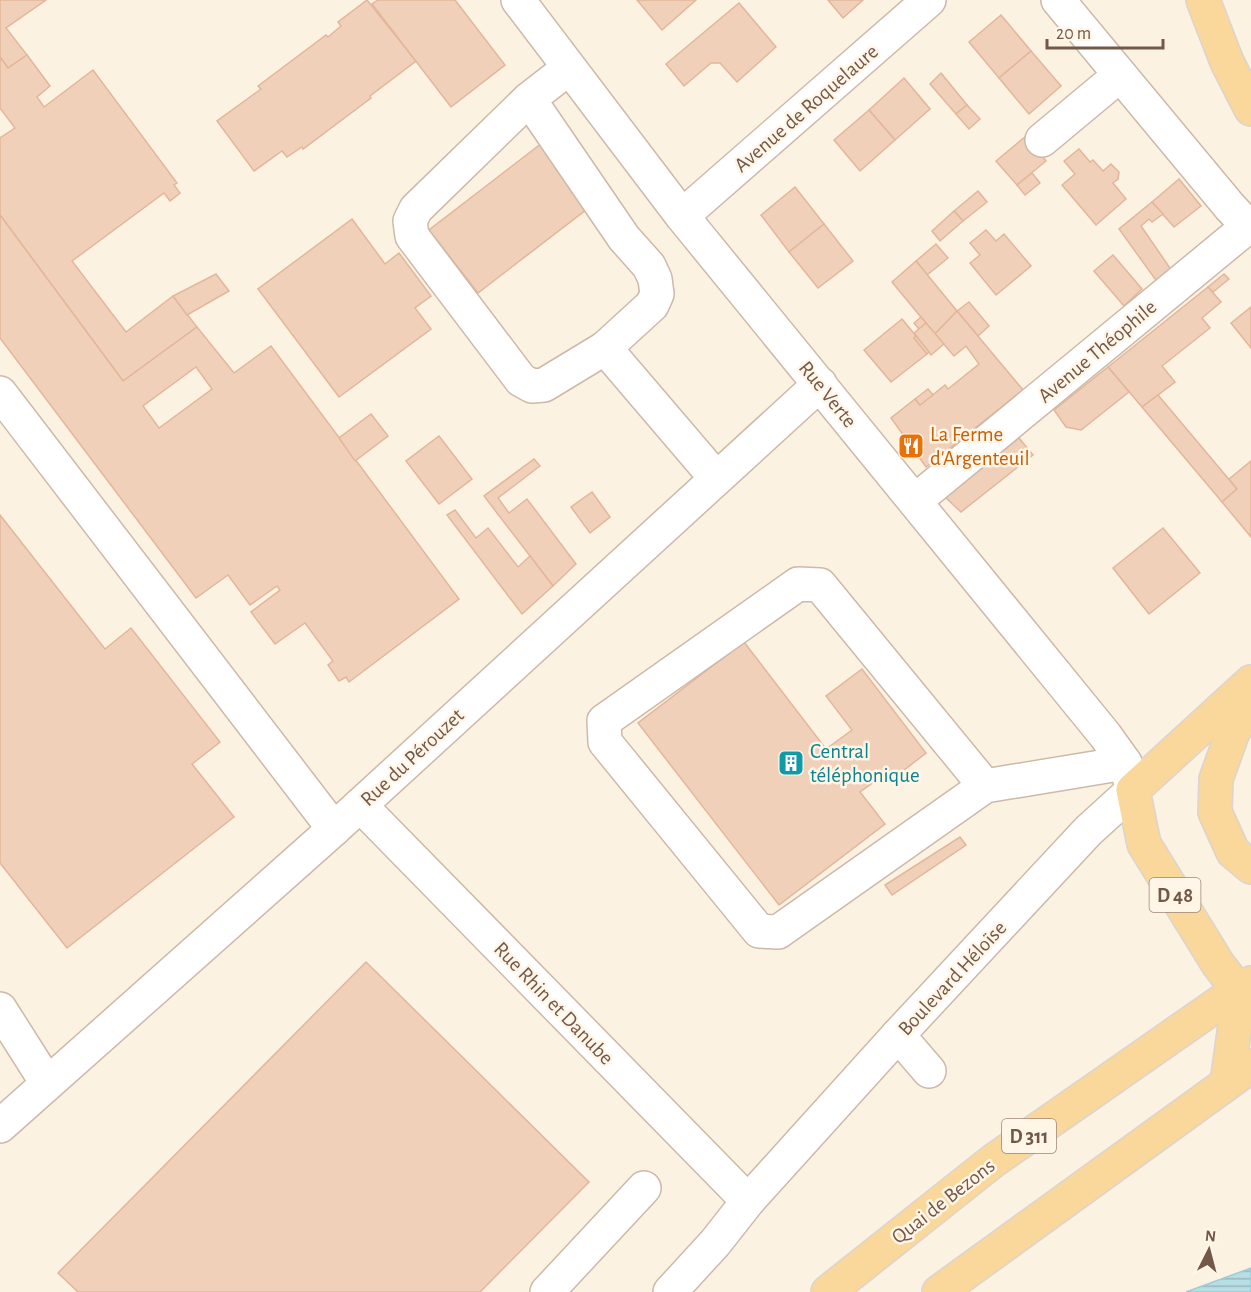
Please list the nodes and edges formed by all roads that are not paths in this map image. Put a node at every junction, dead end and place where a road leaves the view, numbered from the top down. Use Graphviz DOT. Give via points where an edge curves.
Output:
graph roads {
  1 [pos="519,0"];
  2 [pos="929,0"];
  3 [pos="1058,0"];
  4 [pos="1203,0"];
  5 [pos="569,68"];
  6 [pos="1120,75"];
  7 [pos="529,99"];
  8 [pos="1251,109"];
  9 [pos="1042,140"];
  10 [pos="682,216"];
  11 [pos="1249,225"];
  12 [pos="605,348"];
  13 [pos="820,384"];
  14 [pos="0,393"];
  15 [pos="716,478"];
  16 [pos="915,501"];
  17 [pos="1251,682"];
  18 [pos="1251,704"];
  19 [pos="1129,777"];
  20 [pos="985,786"];
  21 [pos="360,805"];
  22 [pos="334,829"];
  23 [pos="1251,867"];
  24 [pos="1247,990"];
  25 [pos="0,1009"];
  26 [pos="898,1035"];
  27 [pos="929,1071"];
  28 [pos="1239,1075"];
  29 [pos="47,1083"];
  30 [pos="0,1126"];
  31 [pos="644,1188"];
  32 [pos="748,1201"];
  33 [pos="547,1292"];
  34 [pos="670,1292"];
  35 [pos="828,1292"];
  36 [pos="939,1292"];
  1 -- 5 [label="street, Rue Verte"];
  2 -- 10 [label="street, Avenue de Roquelaure"];
  3 -- 6 [label="street"];
  4 -- 8 [label="main road" via="1227,62"];
  5 -- 7 [label="street"];
  5 -- 10 [label="street, Rue Verte"];
  6 -- 9 [label="street"];
  6 -- 11 [label="street"];
  7 -- 12 [label="street" via="655,279 657,294 652,305"];
  7 -- 12 [label="street" via="416,208 410,221 412,236 521,380 532,386 544,385"];
  10 -- 13 [label="street, Rue Verte"];
  11 -- 16 [label="street, Avenue Théophile"];
  12 -- 15 [label="street"];
  13 -- 15 [label="street, Rue du Pérouzet"];
  13 -- 16 [label="street, Rue Verte"];
  14 -- 22 [label="street"];
  15 -- 21 [label="street, Rue du Pérouzet"];
  16 -- 19 [label="street, Rue Verte" via="1105,735"];
  17 -- 19 [label="main road, Boulevard Héloïse"];
  18 -- 23 [label="main road" via="1233,732 1216,779 1215,812 1233,852"];
  19 -- 20 [label="street"];
  19 -- 24 [label="main road, D 48" via="1144,844 1218,964"];
  19 -- 26 [label="street, Boulevard Héloïse" via="1088,831"];
  20 -- 20 [label="street" via="820,585 798,584 604,722 605,742 759,931 778,932"];
  21 -- 22 [label="street, Rue du Pérouzet"];
  21 -- 32 [label="street, Rue Rhin et Danube"];
  22 -- 29 [label="street, Rue du Pérouzet"];
  24 -- 28 [label="main road" via="1236,1018"];
  24 -- 35 [label="main road, Quai de Bezons / D 311" via="993,1161"];
  25 -- 29 [label="street"];
  26 -- 27 [label="street"];
  26 -- 32 [label="street, Boulevard Héloïse"];
  28 -- 36 [label="main road"];
  29 -- 30 [label="street, Rue du Pérouzet"];
  31 -- 33 [label="street"];
  32 -- 34 [label="street, Boulevard Héloïse" via="716,1243"];
}
